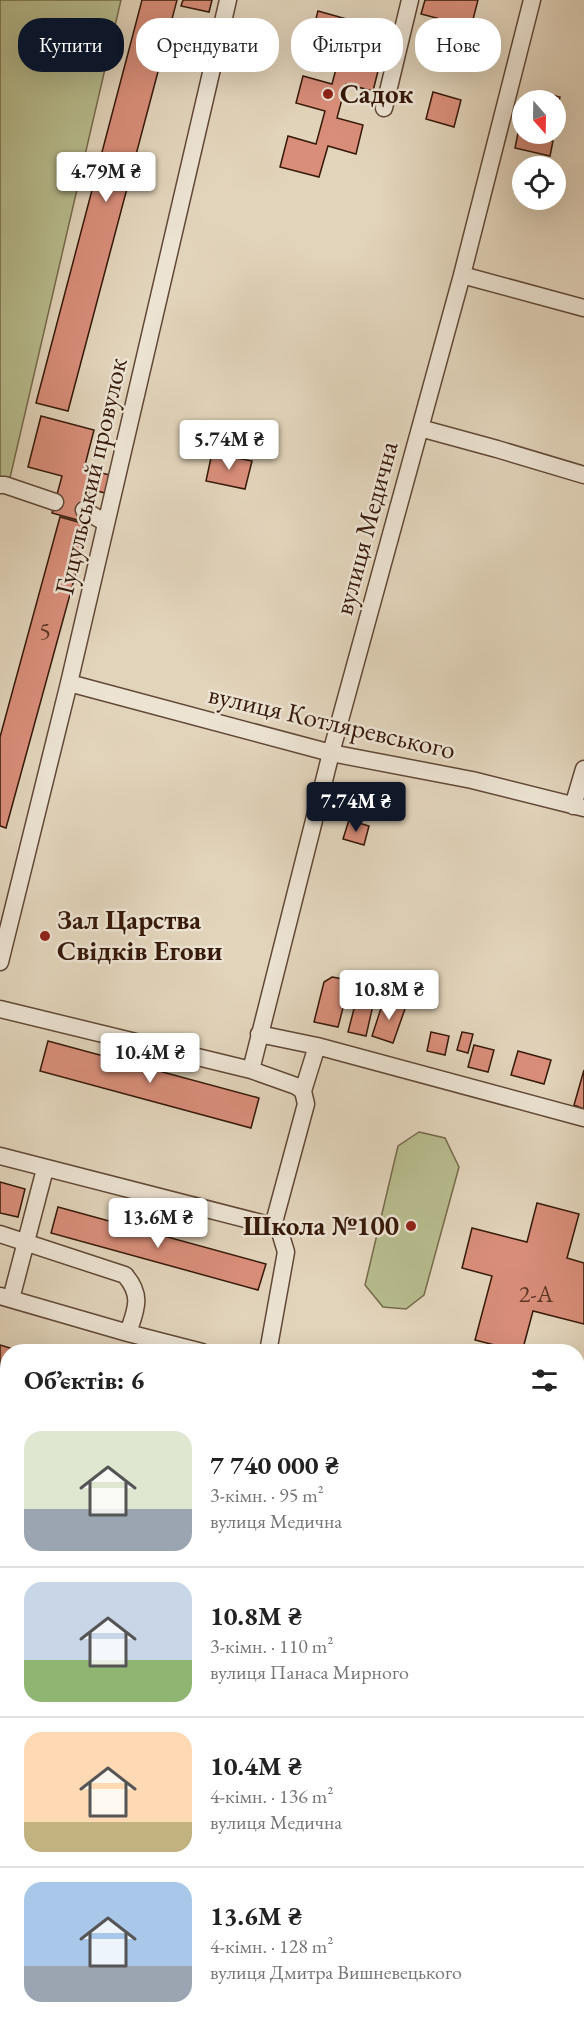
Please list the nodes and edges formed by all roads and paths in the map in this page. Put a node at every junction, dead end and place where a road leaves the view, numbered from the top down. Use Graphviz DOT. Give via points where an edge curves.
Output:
graph roads {
  1 [pos="228,0"];
  2 [pos="410,0"];
  3 [pos="532,0"];
  4 [pos="384,108"];
  5 [pos="462,275"];
  6 [pos="584,308"];
  7 [pos="420,428"];
  8 [pos="584,476"];
  9 [pos="0,485"];
  10 [pos="56,502"];
  11 [pos="84,510"];
  12 [pos="106,524"];
  13 [pos="69,683"];
  14 [pos="332,753"];
  15 [pos="584,769"];
  16 [pos="578,807"];
  17 [pos="4,932"];
  18 [pos="0,962"];
  19 [pos="0,1009"];
  20 [pos="259,1034"];
  21 [pos="317,1046"];
  22 [pos="251,1070"];
  23 [pos="303,1091"];
  24 [pos="584,1118"];
  25 [pos="0,1156"];
  26 [pos="45,1168"];
  27 [pos="273,1226"];
  28 [pos="0,1234"];
  29 [pos="27,1242"];
  30 [pos="6,1298"];
  31 [pos="128,1333"];
  32 [pos="171,1344"];
  33 [pos="269,1344"];
  1 -- 12 [label="street, Гуцульський провулок"];
  2 -- 4 [label="street"];
  3 -- 5 [label="street, вулиця Медична"];
  5 -- 6 [label="street"];
  5 -- 7 [label="street, вулиця Медична"];
  7 -- 8 [label="street"];
  7 -- 14 [label="street, вулиця Медична"];
  9 -- 10 [label="street"];
  11 -- 12 [label="street"];
  12 -- 13 [label="street, Гуцульський провулок"];
  13 -- 14 [label="street, вулиця Котляревського"];
  13 -- 17 [label="street, Гуцульський провулок"];
  14 -- 16 [label="street, вулиця Котляревського" via="472,780"];
  14 -- 20 [label="street, вулиця Медична"];
  15 -- 16 [label="street"];
  17 -- 18 [label="street, Гуцульський провулок"];
  19 -- 22 [label="street"];
  20 -- 21 [label="street"];
  20 -- 22 [label="street, вулиця Медична"];
  21 -- 23 [label="street"];
  21 -- 24 [label="street"];
  22 -- 23 [label="street"];
  23 -- 27 [label="street" via="306,1104"];
  25 -- 26 [label="street"];
  26 -- 27 [label="street"];
  26 -- 29 [label="street"];
  27 -- 33 [label="street" via="280,1232 286,1252"];
  28 -- 29 [label="street"];
  29 -- 30 [label="street"];
  29 -- 31 [label="street" via="124,1275 134,1286 136,1301"];
  30 -- 31 [label="street"];
  31 -- 32 [label="street"];
}
